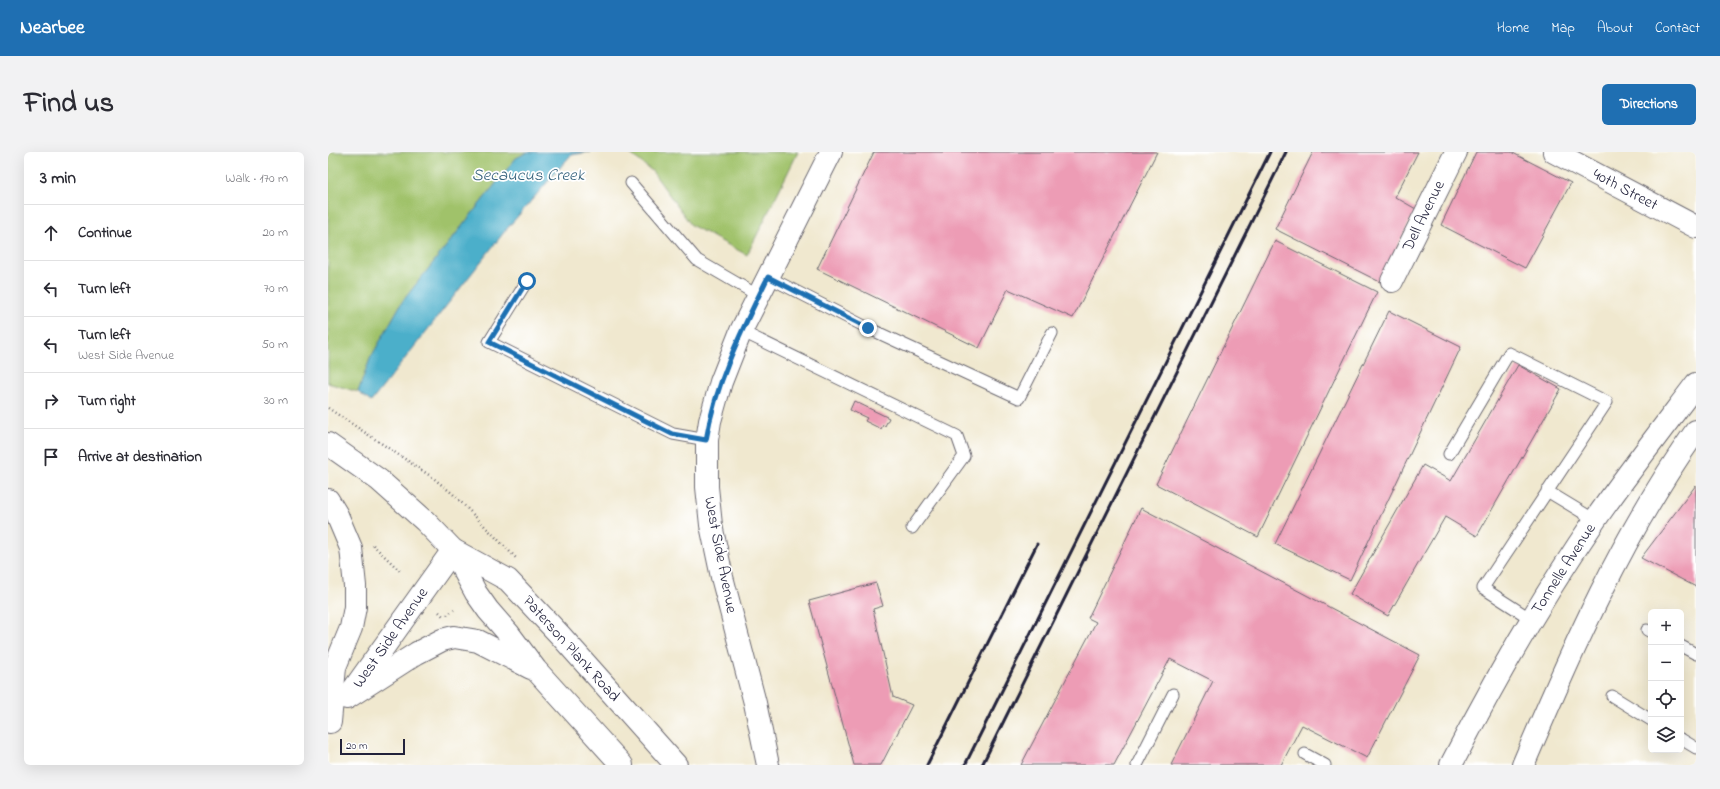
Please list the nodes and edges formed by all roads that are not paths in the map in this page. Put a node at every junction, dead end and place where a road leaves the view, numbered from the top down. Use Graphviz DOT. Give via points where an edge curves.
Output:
graph roads {
  1 [pos="830,152"];
  2 [pos="1456,152"];
  3 [pos="1554,152"];
  4 [pos="631,183"];
  5 [pos="1696,227"];
  6 [pos="768,277"];
  7 [pos="527,281"];
  8 [pos="1392,281"];
  9 [pos="759,296"];
  10 [pos="741,330"];
  11 [pos="1052,333"];
  12 [pos="1696,384"];
  13 [pos="1696,431"];
  14 [pos="706,440"];
  15 [pos="328,444"];
  16 [pos="1449,454"];
  17 [pos="1547,491"];
  18 [pos="328,500"];
  19 [pos="1595,520"];
  20 [pos="912,528"];
  21 [pos="453,550"];
  22 [pos="1531,619"];
  23 [pos="1684,648"];
  24 [pos="1696,654"];
  25 [pos="536,670"];
  26 [pos="1174,694"];
  27 [pos="1612,696"];
  28 [pos="347,698"];
  29 [pos="1648,718"];
  30 [pos="329,724"];
  31 [pos="1684,740"];
  32 [pos="1696,748"];
  33 [pos="1305,754"];
  34 [pos="622,765"];
  35 [pos="676,765"];
  36 [pos="768,765"];
  37 [pos="1137,765"];
  38 [pos="1325,765"];
  39 [pos="1451,765"];
  40 [pos="1523,765"];
  1 -- 6 [label="main road, West Side Avenue"];
  2 -- 8 [label="main road, Dell Avenue"];
  3 -- 5 [label="main road, 40th Street"];
  4 -- 9 [label="lane" via="697,260"];
  6 -- 9 [label="main road, West Side Avenue"];
  6 -- 11 [label="lane" via="868,328 1019,398"];
  7 -- 14 [label="lane" via="489,342 672,434"];
  9 -- 10 [label="main road, West Side Avenue"];
  10 -- 14 [label="main road, West Side Avenue" via="714,401"];
  10 -- 20 [label="lane" via="957,436 964,456"];
  12 -- 19 [label="main road, Tonnelle Avenue"];
  13 -- 40 [label="main road" via="1673,463 1618,559 1569,660"];
  14 -- 36 [label="main road, West Side Avenue" via="711,525"];
  15 -- 21 [label="main road, Paterson Plank Road" via="384,485"];
  16 -- 17 [label="lane" via="1509,353 1607,402"];
  17 -- 19 [label="lane"];
  17 -- 22 [label="lane" via="1483,588"];
  18 -- 30 [label="main road" via="351,548 355,586 351,628 335,667"];
  19 -- 22 [label="main road, Tonnelle Avenue"];
  21 -- 25 [label="main road, Paterson Plank Road" via="476,593"];
  21 -- 28 [label="main road, West Side Avenue"];
  21 -- 35 [label="main road, Paterson Plank Road" via="508,580"];
  22 -- 39 [label="main road, Tonnelle Avenue"];
  23 -- 24 [label="lane"];
  25 -- 28 [label="main road" via="478,641 454,637 442,640 417,653"];
  25 -- 34 [label="main road, Paterson Plank Road"];
  26 -- 37 [label="lane"];
  27 -- 29 [label="lane"];
  28 -- 30 [label="main road, West Side Avenue"];
  31 -- 32 [label="lane"];
  33 -- 38 [label="lane"];
}
